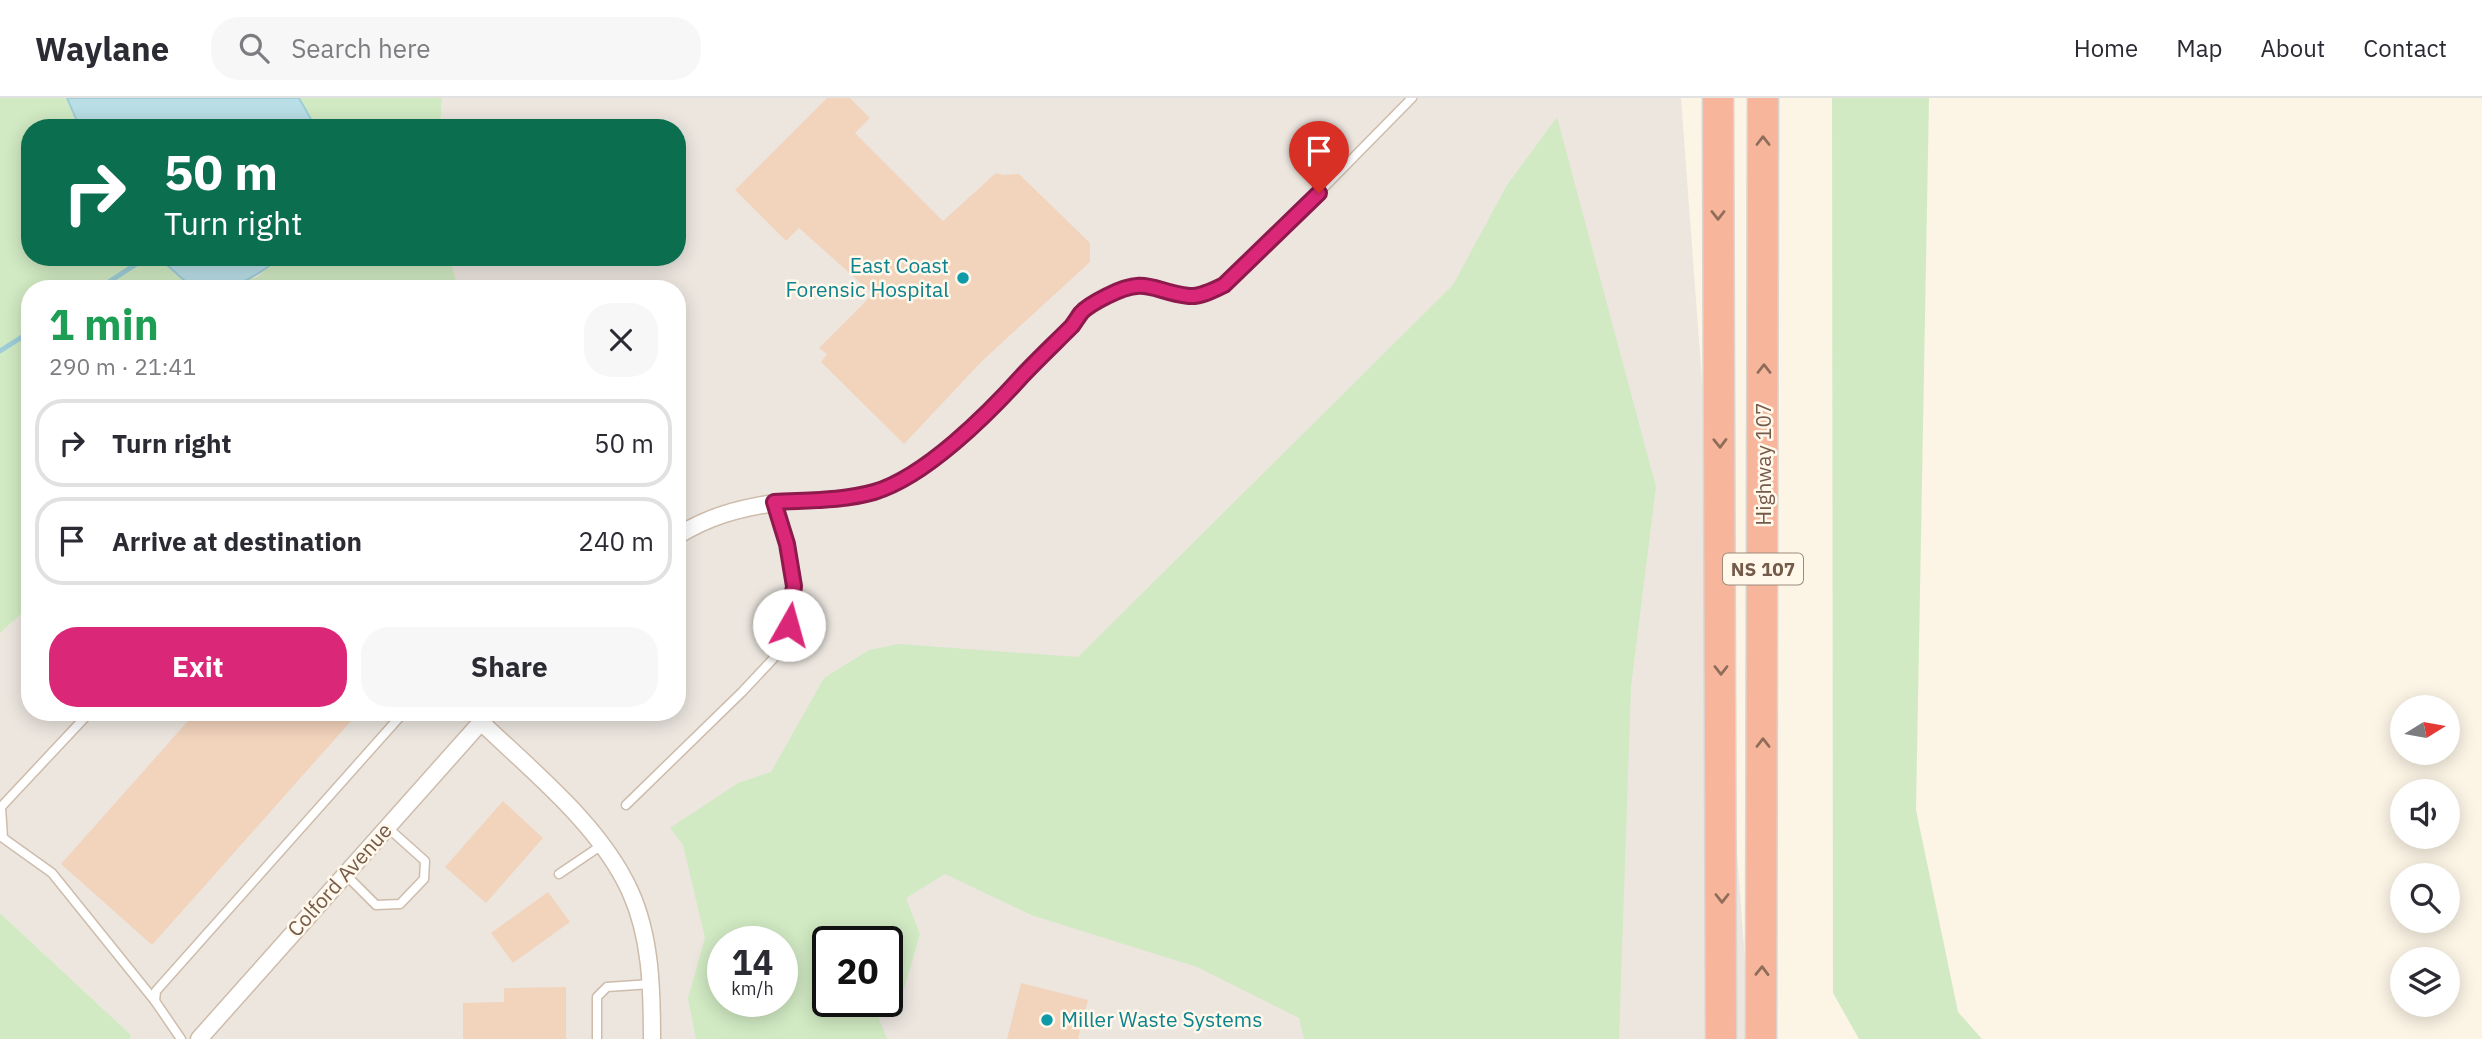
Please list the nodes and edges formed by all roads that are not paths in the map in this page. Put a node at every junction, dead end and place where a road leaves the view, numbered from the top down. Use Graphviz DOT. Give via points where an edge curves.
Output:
graph roads {
  1 [pos="1412,98"];
  2 [pos="1718,98"];
  3 [pos="1763,98"];
  4 [pos="774,502"];
  5 [pos="686,531"];
  6 [pos="82,721"];
  7 [pos="396,721"];
  8 [pos="477,721"];
  9 [pos="486,721"];
  10 [pos="626,805"];
  11 [pos="387,827"];
  12 [pos="602,845"];
  13 [pos="345,874"];
  14 [pos="559,874"];
  15 [pos="651,984"];
  16 [pos="155,1001"];
  17 [pos="181,1039"];
  18 [pos="199,1039"];
  19 [pos="597,1039"];
  20 [pos="652,1039"];
  21 [pos="1721,1039"];
  22 [pos="1761,1039"];
  1 -- 4 [label="lane" via="1224,285 1191,296 1134,285 1108,296 1082,312 977,421 908,478 874,492"];
  2 -- 21 [label="highway, Highway 107 / NS 107, one-way"];
  22 -- 3 [label="highway, Highway 107 / NS 107, one-way"];
  4 -- 5 [label="street" via="737,509"];
  4 -- 10 [label="lane" via="794,586 789,625 773,659"];
  6 -- 16 [label="lane" via="1,807 3,838 52,873"];
  7 -- 16 [label="lane" via="156,991"];
  8 -- 11 [label="street, Colford Avenue"];
  9 -- 12 [label="street"];
  11 -- 13 [label="street, Colford Avenue"];
  11 -- 13 [label="lane" via="425,861 424,879 400,904 376,905"];
  12 -- 14 [label="lane"];
  12 -- 15 [label="street" via="631,892"];
  13 -- 18 [label="street, Colford Avenue"];
  15 -- 19 [label="lane" via="607,987 597,998"];
  15 -- 20 [label="street"];
  16 -- 17 [label="lane"];
}
